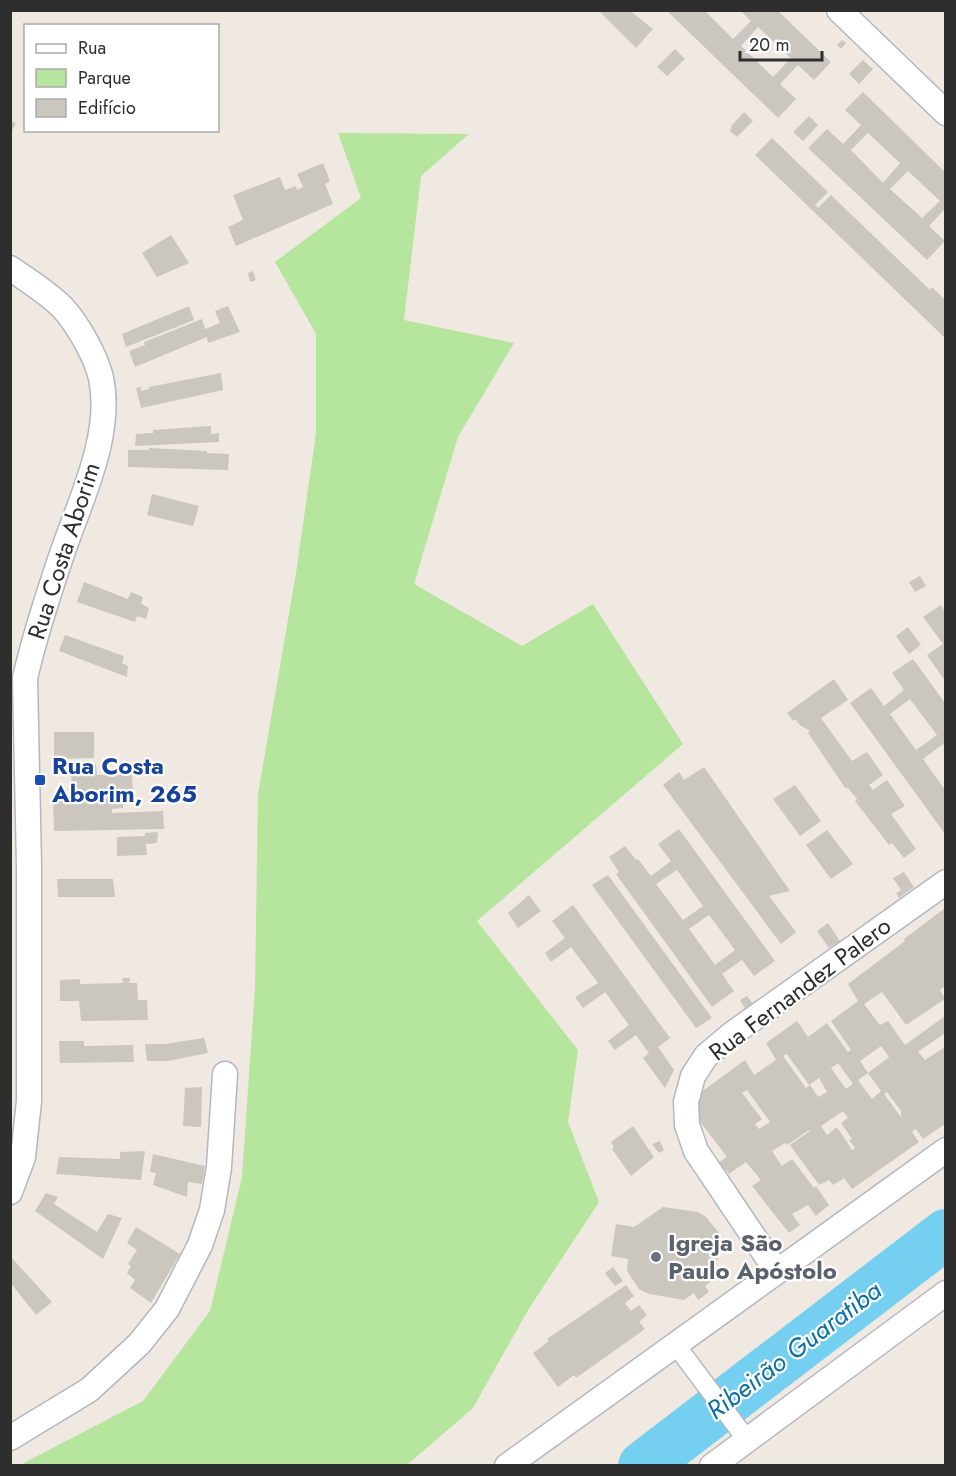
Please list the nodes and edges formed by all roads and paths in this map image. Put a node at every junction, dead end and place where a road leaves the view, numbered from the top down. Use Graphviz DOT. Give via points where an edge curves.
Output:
graph roads {
  1 [pos="838,10"];
  2 [pos="945,113"];
  3 [pos="10,268"];
  4 [pos="18,678"];
  5 [pos="945,882"];
  6 [pos="225,1074"];
  7 [pos="945,1150"];
  8 [pos="10,1192"];
  9 [pos="776,1270"];
  10 [pos="945,1293"];
  11 [pos="675,1344"];
  12 [pos="10,1438"];
  13 [pos="747,1440"];
  14 [pos="507,1466"];
  15 [pos="712,1466"];
  1 -- 2 [label="street"];
  3 -- 4 [label="street, Rua Costa Aborim" via="62,307 86,341 101,378 104,408 98,450"];
  4 -- 8 [label="street, Rua Costa Aborim" via="30,866 29,1101 23,1157"];
  5 -- 9 [label="street, Rua Fernandez Palero" via="732,1034 706,1056 693,1076 686,1102 687,1125 696,1151"];
  6 -- 12 [label="street" via="212,1210 200,1245 168,1309 139,1344 88,1390"];
  7 -- 9 [label="street"];
  9 -- 11 [label="street"];
  10 -- 13 [label="street"];
  11 -- 13 [label="street"];
  11 -- 14 [label="street"];
  13 -- 15 [label="street"];
}
